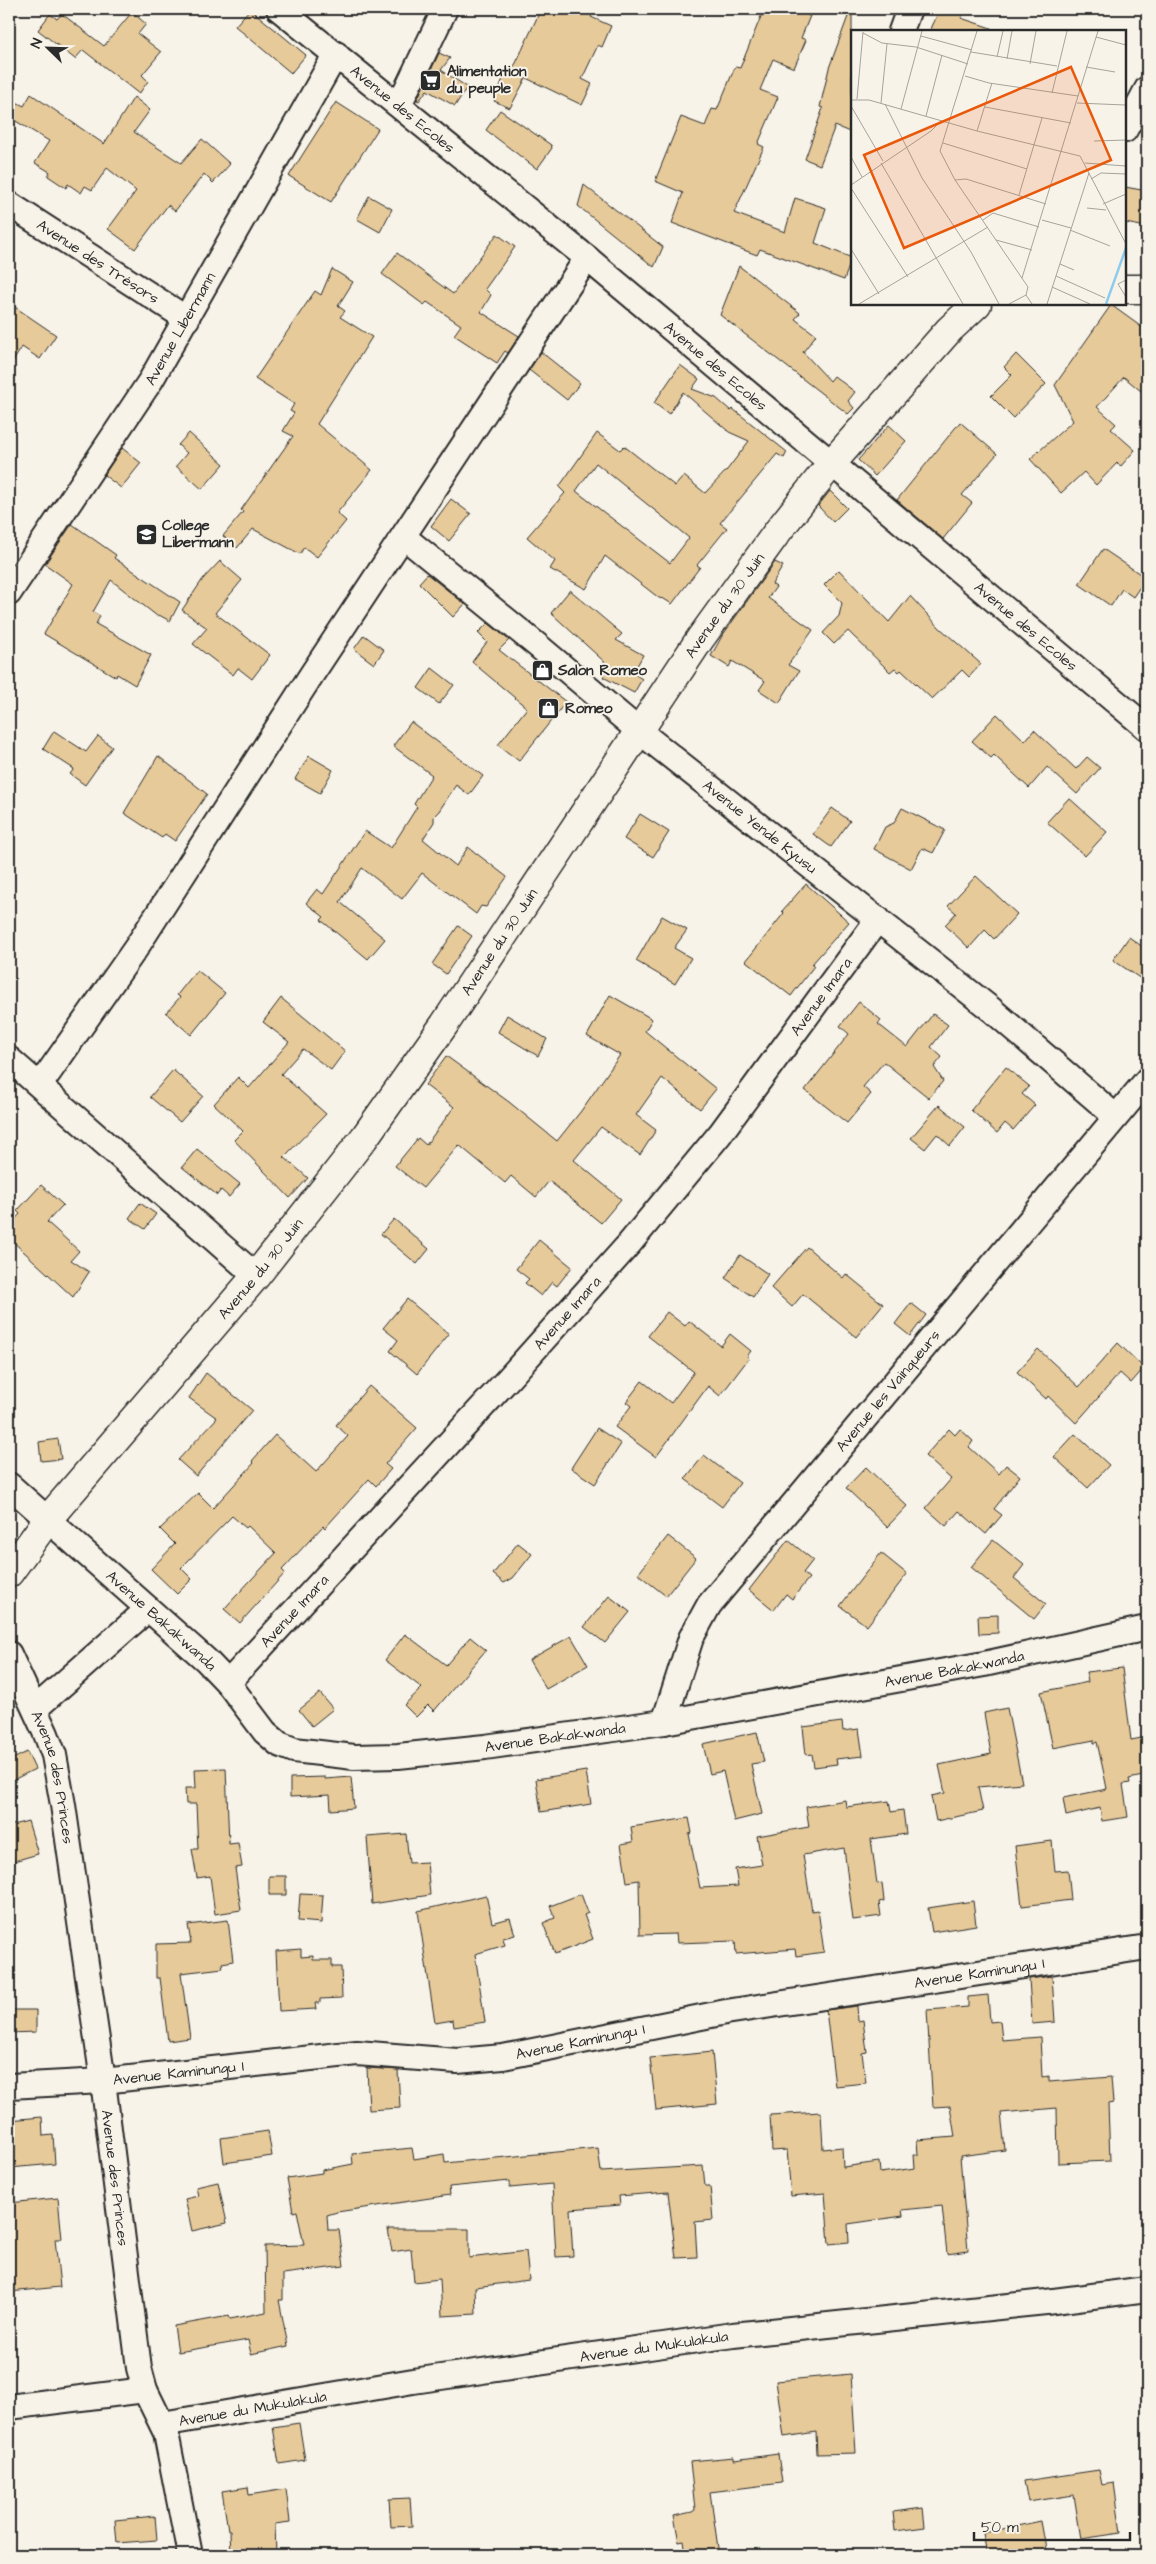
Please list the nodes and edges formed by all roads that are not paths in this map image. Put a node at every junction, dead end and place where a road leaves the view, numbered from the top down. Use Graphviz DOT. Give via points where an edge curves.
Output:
graph roads {
  1 [pos="279,9"];
  2 [pos="445,9"];
  3 [pos="909,9"];
  4 [pos="901,30"];
  5 [pos="336,54"];
  6 [pos="1147,89"];
  7 [pos="399,104"];
  8 [pos="1126,128"];
  9 [pos="9,204"];
  10 [pos="587,258"];
  11 [pos="1126,289"];
  12 [pos="1147,290"];
  13 [pos="976,305"];
  14 [pos="187,319"];
  15 [pos="831,464"];
  16 [pos="404,537"];
  17 [pos="9,593"];
  18 [pos="1147,728"];
  19 [pos="639,731"];
  20 [pos="878,919"];
  21 [pos="9,1058"];
  22 [pos="1147,1080"];
  23 [pos="40,1084"];
  24 [pos="1115,1116"];
  25 [pos="256,1276"];
  26 [pos="9,1485"];
  27 [pos="48,1519"];
  28 [pos="9,1572"];
  29 [pos="148,1609"];
  30 [pos="1147,1628"];
  31 [pos="9,1654"];
  32 [pos="228,1683"];
  33 [pos="36,1708"];
  34 [pos="664,1722"];
  35 [pos="1147,1947"];
  36 [pos="103,2081"];
  37 [pos="9,2086"];
  38 [pos="1147,2289"];
  39 [pos="145,2390"];
  40 [pos="9,2408"];
  41 [pos="162,2424"];
  42 [pos="190,2555"];
  1 -- 5 [label="street, Avenue des Ecoles"];
  2 -- 7 [label="street"];
  3 -- 4 [label="street"];
  5 -- 7 [label="street, Avenue des Ecoles"];
  5 -- 14 [label="street, Avenue Libermann"];
  6 -- 8 [label="street"];
  7 -- 10 [label="street, Avenue des Ecoles"];
  9 -- 14 [label="street, Avenue des Trésors"];
  10 -- 15 [label="street, Avenue des Ecoles"];
  10 -- 16 [label="street"];
  11 -- 12 [label="street"];
  13 -- 15 [label="street, Avenue du 30 Juin" via="949,330"];
  14 -- 17 [label="street, Avenue Libermann" via="128,416"];
  15 -- 18 [label="street, Avenue des Ecoles"];
  15 -- 19 [label="street, Avenue du 30 Juin" via="733,592"];
  16 -- 19 [label="street, Avenue Yende Kyusu"];
  16 -- 23 [label="street" via="136,948"];
  19 -- 20 [label="street, Avenue Yende Kyusu"];
  19 -- 25 [label="street, Avenue du 30 Juin" via="444,1025 364,1138"];
  20 -- 24 [label="street, Avenue Yende Kyusu" via="992,1010"];
  20 -- 32 [label="street, Avenue Imara" via="720,1134 629,1244"];
  21 -- 23 [label="street"];
  22 -- 24 [label="street, Avenue les Vainqueurs"];
  23 -- 25 [label="street"];
  24 -- 34 [label="street, Avenue les Vainqueurs" via="709,1605 691,1638"];
  25 -- 27 [label="street, Avenue du 30 Juin"];
  26 -- 27 [label="street, Avenue Bakakwanda"];
  27 -- 28 [label="street, Avenue du 30 Juin"];
  27 -- 29 [label="street, Avenue Bakakwanda"];
  29 -- 32 [label="street, Avenue Bakakwanda"];
  29 -- 33 [label="street"];
  30 -- 34 [label="street, Avenue Bakakwanda" via="984,1664"];
  31 -- 33 [label="street, Avenue des Princes"];
  32 -- 34 [label="street, Avenue Bakakwanda" via="265,1732 279,1744 294,1750 334,1756 398,1756"];
  33 -- 36 [label="street, Avenue des Princes" via="54,1755 63,1805"];
  35 -- 36 [label="street, Avenue Kaminungu I" via="726,2012 503,2057 457,2061 357,2053"];
  36 -- 37 [label="street, Avenue Kaminungu I"];
  36 -- 39 [label="street, Avenue des Princes" via="139,2368"];
  38 -- 41 [label="street, Avenue du Mukulakula" via="733,2335 413,2381"];
  39 -- 40 [label="street"];
  39 -- 41 [label="street, Avenue des Princes"];
  41 -- 42 [label="street, Avenue des Princes"];
}
